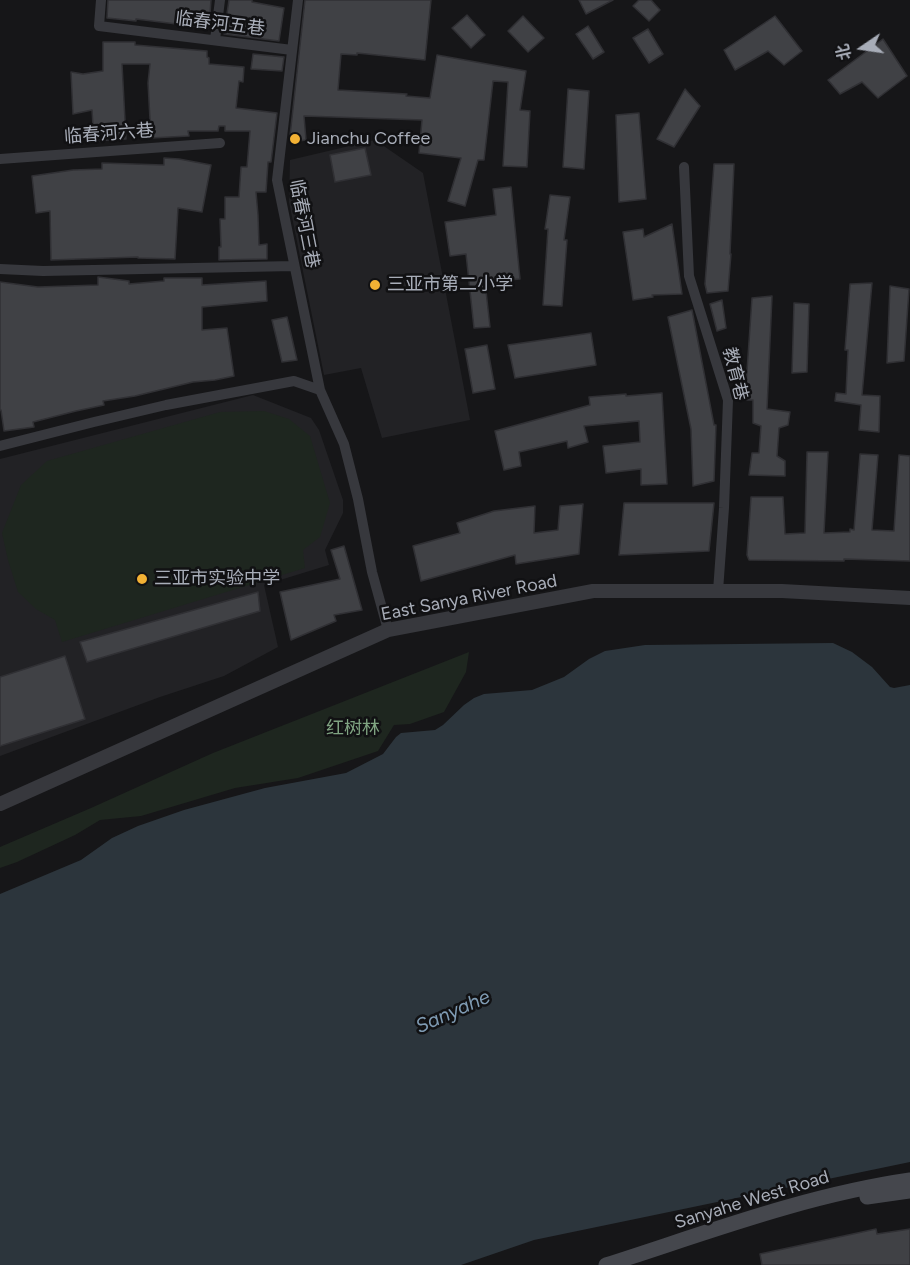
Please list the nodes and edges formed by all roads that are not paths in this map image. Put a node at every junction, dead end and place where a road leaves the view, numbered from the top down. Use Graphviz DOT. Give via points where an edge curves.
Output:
graph roads {
  1 [pos="101,0"];
  2 [pos="220,0"];
  3 [pos="298,0"];
  4 [pos="215,40"];
  5 [pos="292,50"];
  6 [pos="220,143"];
  7 [pos="0,159"];
  8 [pos="684,167"];
  9 [pos="294,266"];
  10 [pos="0,269"];
  11 [pos="320,390"];
  12 [pos="0,446"];
  13 [pos="718,591"];
  14 [pos="910,598"];
  15 [pos="388,630"];
  16 [pos="0,804"];
  17 [pos="910,1180"];
  18 [pos="910,1191"];
  19 [pos="606,1265"];
  20 [pos="640,1265"];
  1 -- 4 [label="street, 临春河五巷" via="99,26"];
  2 -- 4 [label="street"];
  3 -- 5 [label="street, 临春河三巷"];
  4 -- 5 [label="street, 临春河五巷"];
  5 -- 9 [label="street, 临春河三巷" via="277,180"];
  6 -- 7 [label="street, 临春河六巷"];
  8 -- 13 [label="street, 教育巷" via="689,276 728,400"];
  9 -- 10 [label="street"];
  9 -- 11 [label="street, 临春河三巷"];
  11 -- 12 [label="street" via="294,381 166,405"];
  11 -- 15 [label="street, 临春河三巷" via="344,444"];
  13 -- 14 [label="street, East Sanya River Road"];
  13 -- 15 [label="street, East Sanya River Road" via="593,591"];
  15 -- 16 [label="street, East Sanya River Road"];
  17 -- 19 [label="main road, Sanyahe West Road" via="794,1205"];
  18 -- 20 [label="main road, Sanyahe West Road" via="848,1199"];
}
